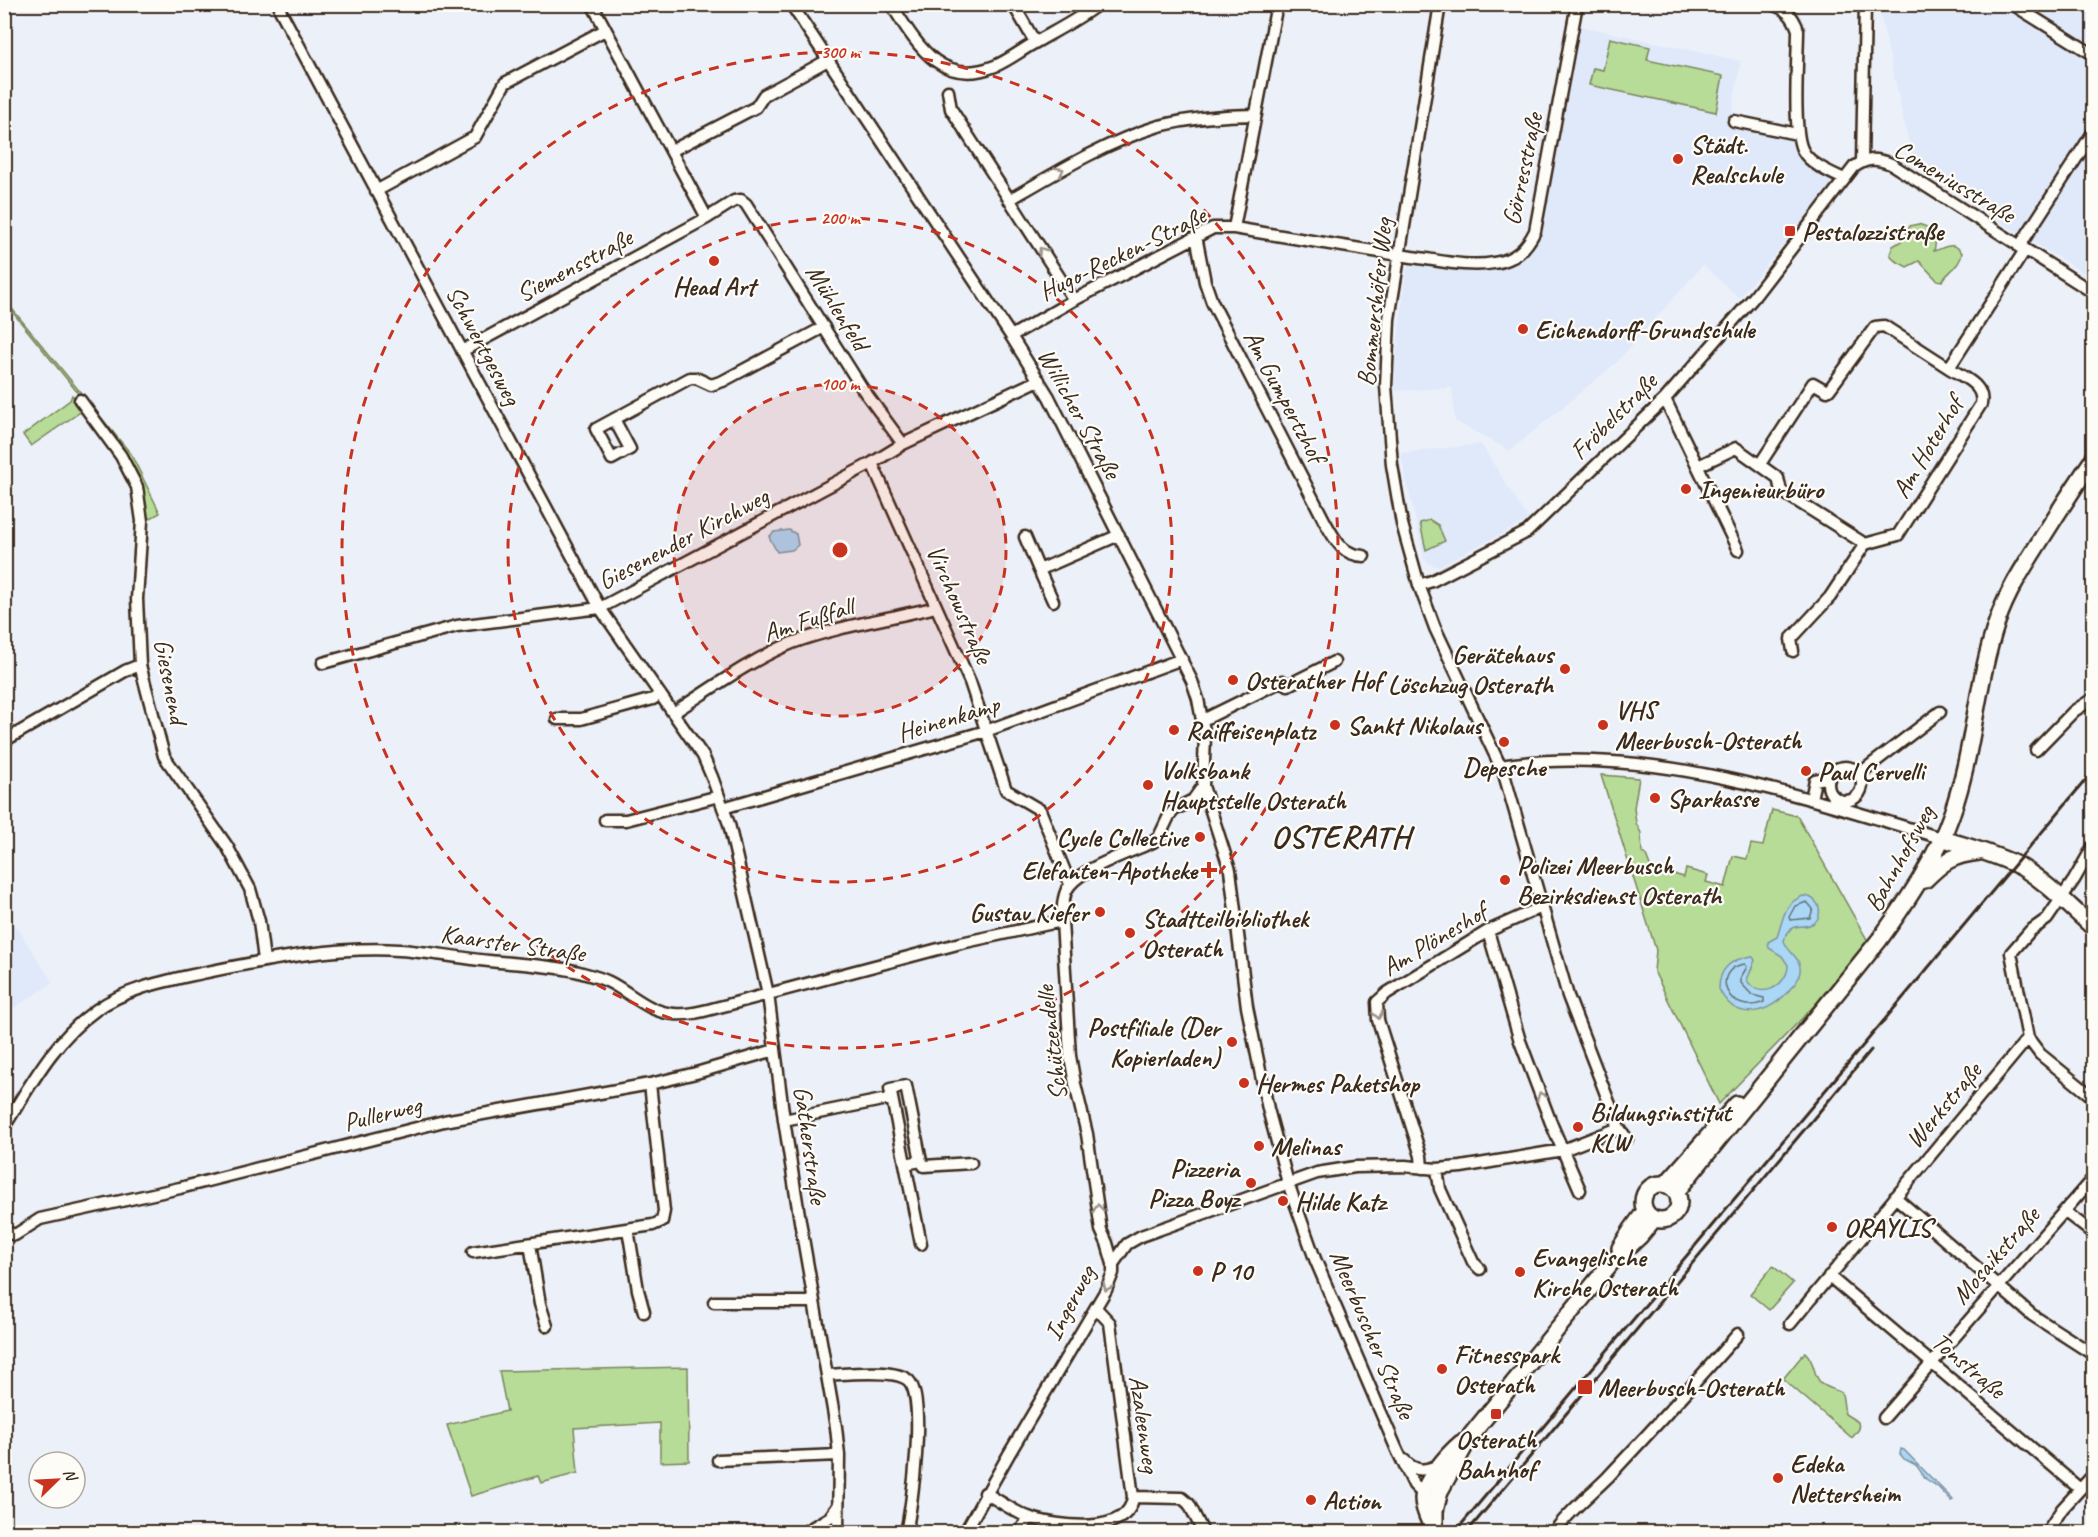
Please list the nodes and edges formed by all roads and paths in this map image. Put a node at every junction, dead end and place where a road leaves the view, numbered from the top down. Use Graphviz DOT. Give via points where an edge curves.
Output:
graph roads {
  1 [pos="592,4"];
  2 [pos="791,4"];
  3 [pos="891,4"];
  4 [pos="1013,4"];
  5 [pos="1098,4"];
  6 [pos="1277,4"];
  7 [pos="1577,4"];
  8 [pos="1771,4"];
  9 [pos="1865,4"];
  10 [pos="2012,4"];
  11 [pos="1439,5"];
  12 [pos="281,7"];
  13 [pos="605,30"];
  14 [pos="1035,42"];
  15 [pos="2094,55"];
  16 [pos="828,60"];
  17 [pos="948,92"];
  18 [pos="1256,115"];
  19 [pos="1734,121"];
  20 [pos="2094,130"];
  21 [pos="1797,134"];
  22 [pos="671,151"];
  23 [pos="1863,161"];
  24 [pos="1844,179"];
  25 [pos="376,191"];
  26 [pos="1009,200"];
  27 [pos="707,218"];
  28 [pos="1234,228"];
  29 [pos="1196,236"];
  30 [pos="2022,248"];
  31 [pos="1400,255"];
  32 [pos="2094,293"];
  33 [pos="1074,300"];
  34 [pos="824,327"];
  35 [pos="1011,336"];
  36 [pos="462,351"];
  37 [pos="1949,368"];
  38 [pos="1039,380"];
  39 [pos="1665,399"];
  40 [pos="80,400"];
  41 [pos="614,419"];
  42 [pos="903,444"];
  43 [pos="2094,458"];
  44 [pos="872,463"];
  45 [pos="1760,464"];
  46 [pos="1698,466"];
  47 [pos="1119,535"];
  48 [pos="1025,537"];
  49 [pos="1865,544"];
  50 [pos="1738,550"];
  51 [pos="1365,556"];
  52 [pos="1039,570"];
  53 [pos="1419,585"];
  54 [pos="1053,601"];
  55 [pos="936,607"];
  56 [pos="600,608"];
  57 [pos="1793,651"];
  58 [pos="1182,659"];
  59 [pos="1334,662"];
  60 [pos="323,663"];
  61 [pos="140,665"];
  62 [pos="660,694"];
  63 [pos="2094,698"];
  64 [pos="1940,712"];
  65 [pos="673,713"];
  66 [pos="557,719"];
  67 [pos="1203,720"];
  68 [pos="986,731"];
  69 [pos="4,741"];
  70 [pos="2036,750"];
  71 [pos="1500,766"];
  72 [pos="1859,774"];
  73 [pos="1830,777"];
  74 [pos="1203,786"];
  75 [pos="719,796"];
  76 [pos="1811,799"];
  77 [pos="723,808"];
  78 [pos="605,820"];
  79 [pos="1941,838"];
  80 [pos="2094,845"];
  81 [pos="1984,852"];
  82 [pos="1070,884"];
  83 [pos="1233,884"];
  84 [pos="2061,900"];
  85 [pos="1907,901"];
  86 [pos="1542,907"];
  87 [pos="1062,921"];
  88 [pos="2094,928"];
  89 [pos="1488,931"];
  90 [pos="264,960"];
  91 [pos="768,994"];
  92 [pos="2028,1038"];
  93 [pos="775,1050"];
  94 [pos="650,1084"];
  95 [pos="892,1098"];
  96 [pos="2094,1098"];
  97 [pos="784,1120"];
  98 [pos="4,1127"];
  99 [pos="1619,1128"];
  100 [pos="1627,1139"];
  101 [pos="1563,1150"];
  102 [pos="921,1161"];
  103 [pos="971,1163"];
  104 [pos="905,1164"];
  105 [pos="1422,1168"];
  106 [pos="1437,1170"];
  107 [pos="2094,1177"];
  108 [pos="1288,1183"];
  109 [pos="1671,1187"];
  110 [pos="1580,1190"];
  111 [pos="1895,1197"];
  112 [pos="2064,1211"];
  113 [pos="1650,1215"];
  114 [pos="628,1229"];
  115 [pos="4,1231"];
  116 [pos="2094,1234"];
  117 [pos="530,1244"];
  118 [pos="921,1244"];
  119 [pos="472,1252"];
  120 [pos="1113,1264"];
  121 [pos="1480,1269"];
  122 [pos="1829,1276"];
  123 [pos="1998,1286"];
  124 [pos="714,1302"];
  125 [pos="813,1302"];
  126 [pos="1096,1308"];
  127 [pos="644,1312"];
  128 [pos="1790,1324"];
  129 [pos="547,1326"];
  130 [pos="1738,1334"];
  131 [pos="2094,1355"];
  132 [pos="1932,1363"];
  133 [pos="827,1375"];
  134 [pos="1884,1418"];
  135 [pos="1471,1436"];
  136 [pos="1397,1450"];
  137 [pos="839,1455"];
  138 [pos="718,1460"];
  139 [pos="1441,1464"];
  140 [pos="2094,1474"];
  141 [pos="2080,1489"];
  142 [pos="1440,1491"];
  143 [pos="985,1493"];
  144 [pos="1423,1494"];
  145 [pos="1133,1497"];
  146 [pos="838,1505"];
  147 [pos="1028,1518"];
  148 [pos="1077,1530"];
  149 [pos="805,1533"];
  150 [pos="838,1533"];
  151 [pos="906,1533"];
  152 [pos="965,1533"];
  153 [pos="1020,1533"];
  154 [pos="1203,1533"];
  155 [pos="1435,1533"];
  156 [pos="1554,1533"];
  157 [pos="2047,1533"];
  1 -- 13 [label="street"];
  2 -- 16 [label="street, Willicher Straße"];
  3 -- 14 [label="street" via="919,47 931,59 954,70 994,66"];
  4 -- 14 [label="street"];
  5 -- 14 [label="street"];
  6 -- 18 [label="street"];
  7 -- 31 [label="street, Görresstraße" via="1535,231 1529,244 1518,255 1493,264"];
  8 -- 21 [label="street" via="1784,9 1795,20 1798,30"];
  9 -- 23 [label="street, Comeniusstraße"];
  10 -- 15 [label="street"];
  11 -- 31 [label="street, Bommershöfer Weg"];
  12 -- 25 [label="street, Schwertgesweg"];
  13 -- 22 [label="street"];
  13 -- 25 [label="street" via="505,83 475,137"];
  16 -- 22 [label="street" via="764,95 756,107"];
  16 -- 35 [label="street, Willicher Straße"];
  17 -- 26 [label="street" via="951,109"];
  26 -- 18 [label="street, one-way" via="1102,148 1160,126 1193,119"];
  18 -- 28 [label="street"];
  19 -- 21 [label="street"];
  20 -- 30 [label="street, Am Hoterhof"];
  21 -- 24 [label="street" via="1809,158"];
  22 -- 27 [label="street"];
  23 -- 24 [label="street, Fröbelstraße"];
  23 -- 30 [label="street, Comeniusstraße" via="1877,159 1891,164"];
  24 -- 39 [label="street, Fröbelstraße" via="1754,297"];
  25 -- 36 [label="street, Schwertgesweg"];
  33 -- 26 [label="street, one-way"];
  27 -- 34 [label="street, Mühlenfeld" via="734,201 746,204"];
  27 -- 36 [label="street, Siemensstraße"];
  28 -- 29 [label="street, Hugo-Recken-Straße" via="1213,228"];
  28 -- 31 [label="street, Hugo-Recken-Straße"];
  29 -- 33 [label="street, Hugo-Recken-Straße"];
  29 -- 51 [label="street, Am Gumpertzhof" via="1212,302 1325,522 1343,549"];
  30 -- 32 [label="street, Comeniusstraße"];
  30 -- 37 [label="street, Am Hoterhof"];
  31 -- 53 [label="street, Bommershöfer Weg" via="1387,342 1387,415 1396,496"];
  33 -- 35 [label="street, Hugo-Recken-Straße"];
  34 -- 41 [label="street" via="723,381 711,385 690,378"];
  34 -- 42 [label="street, Mühlenfeld"];
  35 -- 38 [label="street, Willicher Straße"];
  36 -- 56 [label="street, Schwertgesweg"];
  37 -- 45 [label="street" via="1884,326 1875,327 1829,390 1813,383"];
  37 -- 49 [label="street, Am Hoterhof" via="1980,389 1981,404 1898,535"];
  38 -- 42 [label="street, Giesenender Kirchweg"];
  38 -- 47 [label="street, Willicher Straße"];
  39 -- 46 [label="street"];
  39 -- 53 [label="street, Fröbelstraße" via="1527,531"];
  40 -- 61 [label="street, Giesenend" via="121,456 137,487 142,521 137,599"];
  42 -- 44 [label="street, Giesenender Kirchweg"];
  43 -- 79 [label="main road, Bahnhofsweg" via="2022,570 1997,620 1962,779"];
  44 -- 55 [label="street, Virchowstraße"];
  44 -- 56 [label="street, Giesenender Kirchweg"];
  45 -- 46 [label="street" via="1736,448"];
  45 -- 49 [label="street" via="1778,478 1781,490"];
  46 -- 50 [label="street"];
  47 -- 52 [label="street"];
  47 -- 58 [label="street, Willicher Straße"];
  48 -- 52 [label="street"];
  49 -- 57 [label="street" via="1830,597 1791,639"];
  52 -- 54 [label="street"];
  53 -- 71 [label="street, Bommershöfer Weg" via="1425,607"];
  55 -- 65 [label="street, Am Fußfall" via="792,643"];
  55 -- 68 [label="street, Virchowstraße" via="970,682"];
  56 -- 60 [label="street, Giesenender Kirchweg" via="457,626"];
  56 -- 62 [label="street, Schwertgesweg"];
  58 -- 67 [label="street, Willicher Straße"];
  58 -- 68 [label="street, Heinenkamp"];
  59 -- 67 [label="street" via="1288,685 1282,681"];
  61 -- 69 [label="street"];
  61 -- 90 [label="street, Giesenend" via="164,756 227,846 250,888"];
  62 -- 65 [label="street, Schwertgesweg"];
  62 -- 66 [label="street" via="581,719"];
  63 -- 70 [label="street" via="2074,711"];
  64 -- 72 [label="street"];
  65 -- 75 [label="street, Schwertgesweg" via="703,756"];
  67 -- 74 [label="street, Willicher Straße"];
  68 -- 77 [label="street, Heinenkamp"];
  68 -- 82 [label="street, Virchowstraße" via="1005,790 1040,810"];
  71 -- 76 [label="street" via="1582,760 1654,767"];
  71 -- 86 [label="street, Bommershöfer Weg"];
  72 -- 73 [label="street" via="1842,767"];
  72 -- 73 [label="street" via="1861,791 1849,801 1834,797 1828,788"];
  73 -- 76 [label="street" via="1815,780"];
  74 -- 82 [label="street" via="1193,800 1174,810 1153,842 1105,862"];
  74 -- 83 [label="street, Willicher Straße"];
  75 -- 77 [label="street, Schwertgesweg"];
  75 -- 78 [label="street" via="626,820"];
  76 -- 79 [label="street"];
  77 -- 91 [label="street, Schwertgesweg"];
  79 -- 81 [label="main road"];
  79 -- 85 [label="main road, Bahnhofsweg"];
  80 -- 84 [label="street"];
  81 -- 84 [label="main road" via="2022,868"];
  81 -- 85 [label="main road" via="1955,856 1942,864"];
  82 -- 87 [label="street, Schützendelle"];
  83 -- 108 [label="street, Meerbuscher Straße" via="1246,1007"];
  84 -- 88 [label="main road"];
  84 -- 92 [label="street" via="2011,953"];
  85 -- 109 [label="main road, Bahnhofsweg" via="1852,977 1788,1053 1725,1115"];
  86 -- 89 [label="street, Am Plöneshof"];
  86 -- 99 [label="street, Bommershöfer Weg" via="1574,1013"];
  87 -- 91 [label="street, Kaarster Straße"];
  120 -- 87 [label="street, Schützendelle, one-way" via="1101,1230 1087,1134 1071,1062"];
  101 -- 89 [label="street, one-way" via="1520,1041"];
  89 -- 105 [label="street, Am Plöneshof, one-way" via="1377,1002 1378,1020"];
  90 -- 91 [label="street, Kaarster Straße" via="338,951 399,950 535,965 603,979 637,1001 675,1014 694,1013"];
  90 -- 98 [label="street, Kaarster Straße" via="143,988 97,1010 52,1051"];
  91 -- 93 [label="street, Gatherstraße"];
  92 -- 96 [label="street" via="2040,1054"];
  92 -- 111 [label="street, Werkstraße"];
  93 -- 94 [label="street, Pullerweg"];
  93 -- 97 [label="street, Gatherstraße"];
  94 -- 114 [label="street" via="664,1211 662,1221 653,1226"];
  94 -- 115 [label="street, Pullerweg" via="444,1121 40,1219 15,1235"];
  95 -- 97 [label="street"];
  95 -- 102 [label="street" via="890,1089 906,1086"];
  95 -- 104 [label="street"];
  97 -- 125 [label="street, Gatherstraße"];
  99 -- 100 [label="street, Bommershöfer Weg"];
  99 -- 101 [label="street, Ingerweg"];
  101 -- 106 [label="street, Ingerweg"];
  101 -- 110 [label="street"];
  102 -- 103 [label="street" via="924,1166"];
  102 -- 104 [label="street"];
  104 -- 118 [label="street"];
  105 -- 106 [label="street, Ingerweg"];
  105 -- 108 [label="street, Ingerweg" via="1344,1168"];
  106 -- 121 [label="street" via="1443,1195 1473,1262"];
  107 -- 112 [label="street, Mosaikstraße"];
  108 -- 120 [label="street, Ingerweg" via="1141,1236 1127,1244"];
  108 -- 136 [label="street, Meerbuscher Straße" via="1318,1269"];
  109 -- 113 [label="main road" via="1660,1183 1649,1188 1643,1199"];
  109 -- 113 [label="main road" via="1680,1199 1675,1215 1667,1220"];
  111 -- 122 [label="street, Werkstraße"];
  111 -- 123 [label="street"];
  112 -- 116 [label="street"];
  112 -- 123 [label="street, Mosaikstraße"];
  113 -- 135 [label="main road" via="1632,1228 1611,1263"];
  114 -- 117 [label="street"];
  114 -- 127 [label="street"];
  117 -- 119 [label="street"];
  117 -- 129 [label="street"];
  120 -- 126 [label="street, Ingerweg, one-way" via="1113,1273"];
  122 -- 128 [label="street, Werkstraße"];
  122 -- 132 [label="street, Tonstraße"];
  123 -- 131 [label="street" via="2032,1315"];
  123 -- 132 [label="street, Mosaikstraße"];
  124 -- 125 [label="street"];
  125 -- 133 [label="street, Gatherstraße"];
  126 -- 143 [label="street, Ingerweg"];
  126 -- 145 [label="street, Azaleenweg" via="1110,1323"];
  130 -- 156 [label="street"];
  132 -- 134 [label="street, Mosaikstraße"];
  132 -- 141 [label="street, Tonstraße"];
  133 -- 137 [label="street, Gatherstraße"];
  133 -- 151 [label="street" via="897,1375 908,1380 914,1390 915,1468"];
  135 -- 139 [label="main road"];
  135 -- 142 [label="main road"];
  136 -- 139 [label="street, Meerbuscher Straße" via="1410,1466 1419,1470"];
  136 -- 144 [label="street, Meerbuscher Straße" via="1414,1485"];
  137 -- 138 [label="street"];
  137 -- 146 [label="street, Gatherstraße"];
  139 -- 144 [label="main road"];
  140 -- 141 [label="street"];
  141 -- 157 [label="street"];
  142 -- 144 [label="street"];
  142 -- 155 [label="main road, Meerbuscher Straße"];
  143 -- 147 [label="street"];
  143 -- 152 [label="street, Ingerweg"];
  144 -- 155 [label="main road, Meerbuscher Straße" via="1425,1512"];
  145 -- 148 [label="street" via="1130,1509 1120,1518"];
  145 -- 154 [label="street, Azaleenweg" via="1182,1498"];
  146 -- 149 [label="street" via="830,1517"];
  146 -- 150 [label="street, Gatherstraße"];
  147 -- 148 [label="street"];
  147 -- 153 [label="street"];
}
